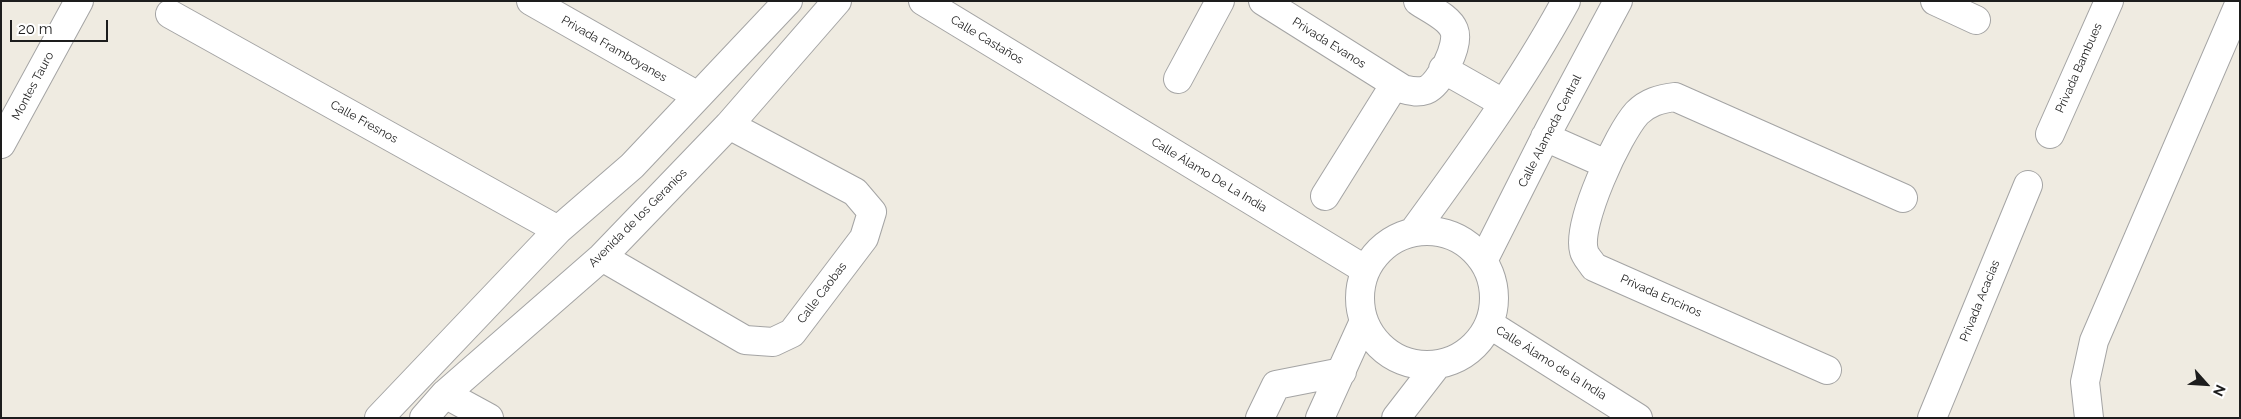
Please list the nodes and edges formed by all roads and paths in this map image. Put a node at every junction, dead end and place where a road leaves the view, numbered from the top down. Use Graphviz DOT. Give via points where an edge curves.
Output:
graph roads {
  1 [pos="79,1"];
  2 [pos="531,1"];
  3 [pos="788,1"];
  4 [pos="837,1"];
  5 [pos="922,1"];
  6 [pos="1220,1"];
  7 [pos="1263,1"];
  8 [pos="1418,1"];
  9 [pos="1566,1"];
  10 [pos="1618,1"];
  11 [pos="1935,1"];
  12 [pos="2108,1"];
  13 [pos="2240,2"];
  14 [pos="170,14"];
  15 [pos="1976,20"];
  16 [pos="1444,68"];
  17 [pos="1178,79"];
  18 [pos="1052,80"];
  19 [pos="1395,84"];
  20 [pos="698,96"];
  21 [pos="1503,103"];
  22 [pos="729,125"];
  23 [pos="2050,134"];
  24 [pos="1545,137"];
  25 [pos="1,144"];
  26 [pos="1606,164"];
  27 [pos="2028,185"];
  28 [pos="1325,196"];
  29 [pos="1903,198"];
  30 [pos="558,230"];
  31 [pos="1413,232"];
  32 [pos="602,257"];
  33 [pos="1483,261"];
  34 [pos="1366,270"];
  35 [pos="1364,321"];
  36 [pos="1489,324"];
  37 [pos="1437,365"];
  38 [pos="1828,370"];
  39 [pos="1342,372"];
  40 [pos="445,394"];
  41 [pos="379,418"];
  42 [pos="424,418"];
  43 [pos="489,418"];
  44 [pos="1260,418"];
  45 [pos="1320,418"];
  46 [pos="1396,418"];
  47 [pos="1638,418"];
  48 [pos="1932,418"];
  49 [pos="2089,418"];
  1 -- 25 [label="street, Montes Tauro"];
  2 -- 20 [label="street, Privada Framboyanes"];
  3 -- 20 [label="street"];
  4 -- 22 [label="street, Avenida de los Geranios"];
  5 -- 18 [label="street, Calle Castaños"];
  6 -- 17 [label="street"];
  7 -- 19 [label="street, Privada Evanos"];
  8 -- 16 [label="street, Privada Evanos" via="1454,29 1457,40"];
  9 -- 21 [label="street"];
  10 -- 24 [label="street, Calle Alameda Central"];
  11 -- 15 [label="street"];
  12 -- 23 [label="street, Privada Bambues"];
  13 -- 49 [label="street" via="2094,341 2086,382"];
  14 -- 30 [label="street, Calle Fresnos"];
  16 -- 19 [label="street, Privada Evanos" via="1427,90 1415,93"];
  16 -- 21 [label="street"];
  18 -- 34 [label="street, Calle Álamo De La India"];
  19 -- 28 [label="street"];
  20 -- 30 [label="street" via="632,166"];
  21 -- 31 [label="street"];
  22 -- 32 [label="street, Avenida de los Geranios"];
  22 -- 32 [label="street, Calle Caobas" via="856,192 872,212 864,238 792,333 773,342 745,340"];
  24 -- 26 [label="street"];
  24 -- 33 [label="street, Calle Alameda Central"];
  26 -- 29 [label="street, Privada Encinos" via="1637,114 1655,100 1675,98"];
  26 -- 38 [label="street, Privada Encinos" via="1584,226 1584,251 1594,267"];
  27 -- 48 [label="street, Privada Acacias"];
  30 -- 41 [label="street"];
  31 -- 33 [label="street" via="1428,231 1452,236 1473,249"];
  31 -- 34 [label="street" via="1384,246"];
  32 -- 40 [label="street, Avenida de los Geranios"];
  33 -- 36 [label="street" via="1494,291"];
  34 -- 35 [label="street" via="1360,304"];
  35 -- 37 [label="street" via="1385,351 1410,362"];
  35 -- 39 [label="street"];
  36 -- 37 [label="street" via="1468,351"];
  36 -- 47 [label="street, Calle Álamo de la India"];
  37 -- 46 [label="street"];
  39 -- 44 [label="street" via="1276,385"];
  39 -- 45 [label="street"];
  40 -- 42 [label="street, Avenida de los Geranios"];
  40 -- 43 [label="street"];
}
